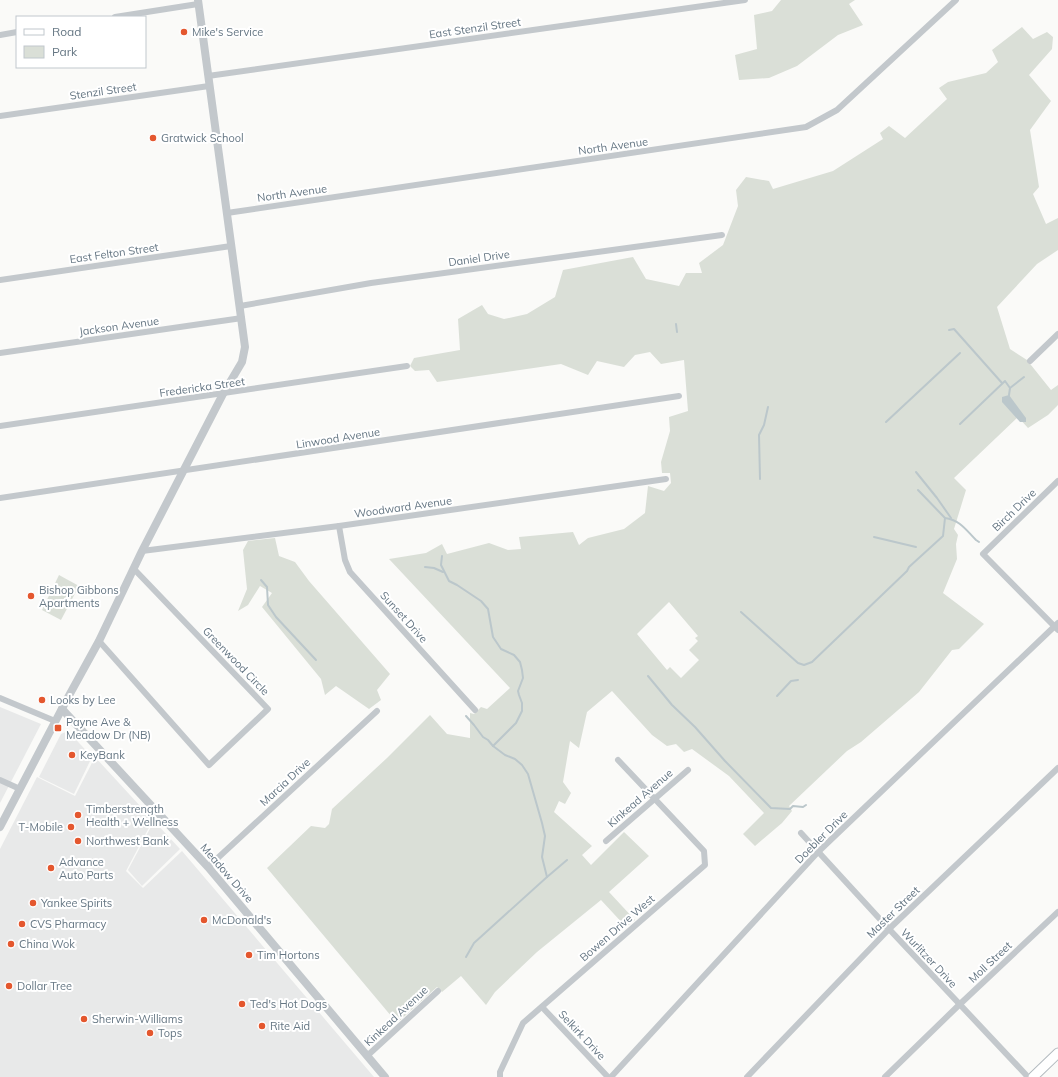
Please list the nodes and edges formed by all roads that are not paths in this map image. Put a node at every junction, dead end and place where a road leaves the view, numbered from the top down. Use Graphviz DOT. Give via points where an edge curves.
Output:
graph roads {
  1 [pos="745,0"];
  2 [pos="956,0"];
  3 [pos="198,2"];
  4 [pos="121,16"];
  5 [pos="16,32"];
  6 [pos="0,35"];
  7 [pos="208,76"];
  8 [pos="209,86"];
  9 [pos="0,116"];
  10 [pos="227,213"];
  11 [pos="722,235"];
  12 [pos="232,246"];
  13 [pos="0,280"];
  14 [pos="240,306"];
  15 [pos="242,318"];
  16 [pos="1058,334"];
  17 [pos="0,353"];
  18 [pos="1030,361"];
  19 [pos="406,366"];
  20 [pos="224,394"];
  21 [pos="680,396"];
  22 [pos="0,426"];
  23 [pos="184,471"];
  24 [pos="666,479"];
  25 [pos="1058,481"];
  26 [pos="0,498"];
  27 [pos="339,526"];
  28 [pos="142,551"];
  29 [pos="134,569"];
  30 [pos="1057,627"];
  31 [pos="99,641"];
  32 [pos="0,698"];
  33 [pos="62,709"];
  34 [pos="475,710"];
  35 [pos="377,711"];
  36 [pos="55,721"];
  37 [pos="618,760"];
  38 [pos="1058,768"];
  39 [pos="688,770"];
  40 [pos="0,780"];
  41 [pos="20,789"];
  42 [pos="655,799"];
  43 [pos="0,827"];
  44 [pos="801,833"];
  45 [pos="606,841"];
  46 [pos="818,852"];
  47 [pos="208,866"];
  48 [pos="1058,912"];
  49 [pos="889,929"];
  50 [pos="438,991"];
  51 [pos="959,1005"];
  52 [pos="542,1007"];
  53 [pos="1058,1053"];
  54 [pos="367,1056"];
  55 [pos="385,1077"];
  56 [pos="500,1077"];
  57 [pos="608,1077"];
  58 [pos="611,1077"];
  59 [pos="747,1077"];
  60 [pos="885,1077"];
  61 [pos="1028,1077"];
  62 [pos="1033,1077"];
  1 -- 7 [label="street, East Stenzil Street"];
  2 -- 10 [label="street, North Avenue" via="836,110 806,127"];
  3 -- 4 [label="street"];
  3 -- 7 [label="street"];
  5 -- 6 [label="street"];
  7 -- 8 [label="street"];
  8 -- 9 [label="street, Stenzil Street"];
  8 -- 10 [label="street"];
  10 -- 12 [label="street"];
  11 -- 14 [label="street, Daniel Drive" via="371,283"];
  12 -- 13 [label="street, East Felton Street"];
  12 -- 14 [label="street"];
  14 -- 15 [label="street"];
  15 -- 17 [label="street, Jackson Avenue"];
  15 -- 20 [label="street" via="245,347 242,362"];
  16 -- 18 [label="street"];
  19 -- 20 [label="street, Fredericka Street"];
  20 -- 22 [label="street, Fredericka Street"];
  20 -- 23 [label="street"];
  21 -- 23 [label="street, Linwood Avenue"];
  23 -- 26 [label="street, Linwood Avenue"];
  23 -- 28 [label="street"];
  24 -- 27 [label="street, Woodward Avenue"];
  25 -- 30 [label="street, Birch Drive" via="983,554"];
  27 -- 28 [label="street, Woodward Avenue"];
  27 -- 34 [label="street, Sunset Drive" via="345,560 350,572"];
  28 -- 29 [label="street"];
  29 -- 31 [label="street"];
  29 -- 31 [label="street, Greenwood Circle" via="268,709 209,765"];
  30 -- 46 [label="street, Doebler Drive"];
  31 -- 33 [label="street"];
  32 -- 36 [label="street"];
  33 -- 36 [label="street"];
  33 -- 47 [label="street, Meadow Drive"];
  35 -- 47 [label="street, Marcia Drive"];
  36 -- 41 [label="street"];
  37 -- 42 [label="street"];
  38 -- 49 [label="street, Master Street"];
  39 -- 42 [label="street, Kinkead Avenue"];
  40 -- 41 [label="street"];
  41 -- 43 [label="street"];
  42 -- 45 [label="street, Kinkead Avenue"];
  42 -- 52 [label="street, Bowen Drive West" via="704,851 705,865"];
  44 -- 46 [label="street, Wurlitzer Drive"];
  46 -- 49 [label="street, Wurlitzer Drive"];
  46 -- 58 [label="street, Doebler Drive"];
  47 -- 54 [label="street, Meadow Drive"];
  48 -- 51 [label="street, Moll Street"];
  49 -- 51 [label="street, Wurlitzer Drive"];
  49 -- 59 [label="street, Master Street"];
  50 -- 54 [label="street, Kinkead Avenue"];
  51 -- 60 [label="street, Moll Street"];
  51 -- 61 [label="street, Wurlitzer Drive"];
  52 -- 56 [label="street, Bowen Drive West" via="523,1023"];
  52 -- 57 [label="street, Selkirk Drive"];
  53 -- 62 [label="main road"];
  54 -- 55 [label="street, Meadow Drive"];
}
